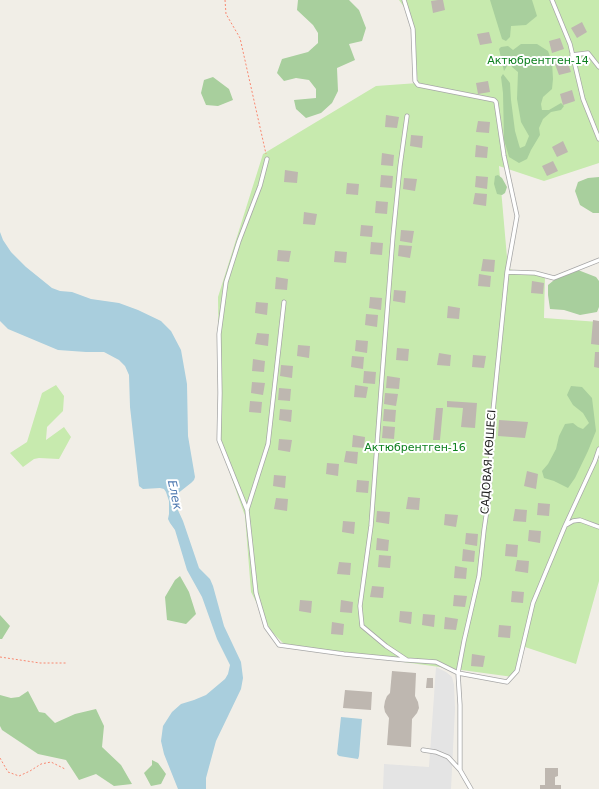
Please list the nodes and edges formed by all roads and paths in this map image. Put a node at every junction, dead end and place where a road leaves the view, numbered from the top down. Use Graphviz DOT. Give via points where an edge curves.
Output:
graph roads {
  1 [pos="225,0"];
  2 [pos="404,0"];
  3 [pos="552,0"];
  4 [pos="572,55"];
  5 [pos="599,67"];
  6 [pos="407,116"];
  7 [pos="599,139"];
  8 [pos="268,159"];
  9 [pos="599,260"];
  10 [pos="507,272"];
  11 [pos="284,302"];
  12 [pos="599,449"];
  13 [pos="246,510"];
  14 [pos="565,526"];
  15 [pos="599,527"];
  16 [pos="0,657"];
  17 [pos="407,660"];
  18 [pos="67,663"];
  19 [pos="458,673"];
  20 [pos="423,750"];
  21 [pos="0,758"];
  22 [pos="65,768"];
  23 [pos="460,770"];
  24 [pos="471,789"];
  1 -- 8 [label="path" via="226,14 240,38"];
  2 -- 10 [label="lane, САДОВАЯ КӨШЕСІ" via="413,29 415,81 418,85 496,102 517,216"];
  3 -- 4 [label="lane"];
  4 -- 5 [label="lane" via="588,53"];
  4 -- 7 [label="lane" via="582,99"];
  6 -- 17 [label="lane" via="393,236 371,526 360,606 362,626"];
  8 -- 13 [label="lane" via="226,282 220,334 218,440"];
  9 -- 10 [label="lane" via="554,278 535,273"];
  10 -- 19 [label="lane, САДОВАЯ КӨШЕСІ" via="493,411 489,496 479,576"];
  11 -- 13 [label="lane" via="268,444"];
  12 -- 14 [label="lane"];
  13 -- 17 [label="lane" via="256,593 266,627 280,645"];
  14 -- 15 [label="lane" via="580,520"];
  14 -- 19 [label="lane" via="533,603 517,671 507,682"];
  16 -- 18 [label="path" via="40,663"];
  17 -- 19 [label="lane" via="436,662"];
  19 -- 23 [label="lane, САДОВАЯ КӨШЕСІ"];
  20 -- 23 [label="lane" via="448,757"];
  21 -- 22 [label="path" via="8,772 19,776 41,764 51,762"];
  23 -- 24 [label="lane"];
}
